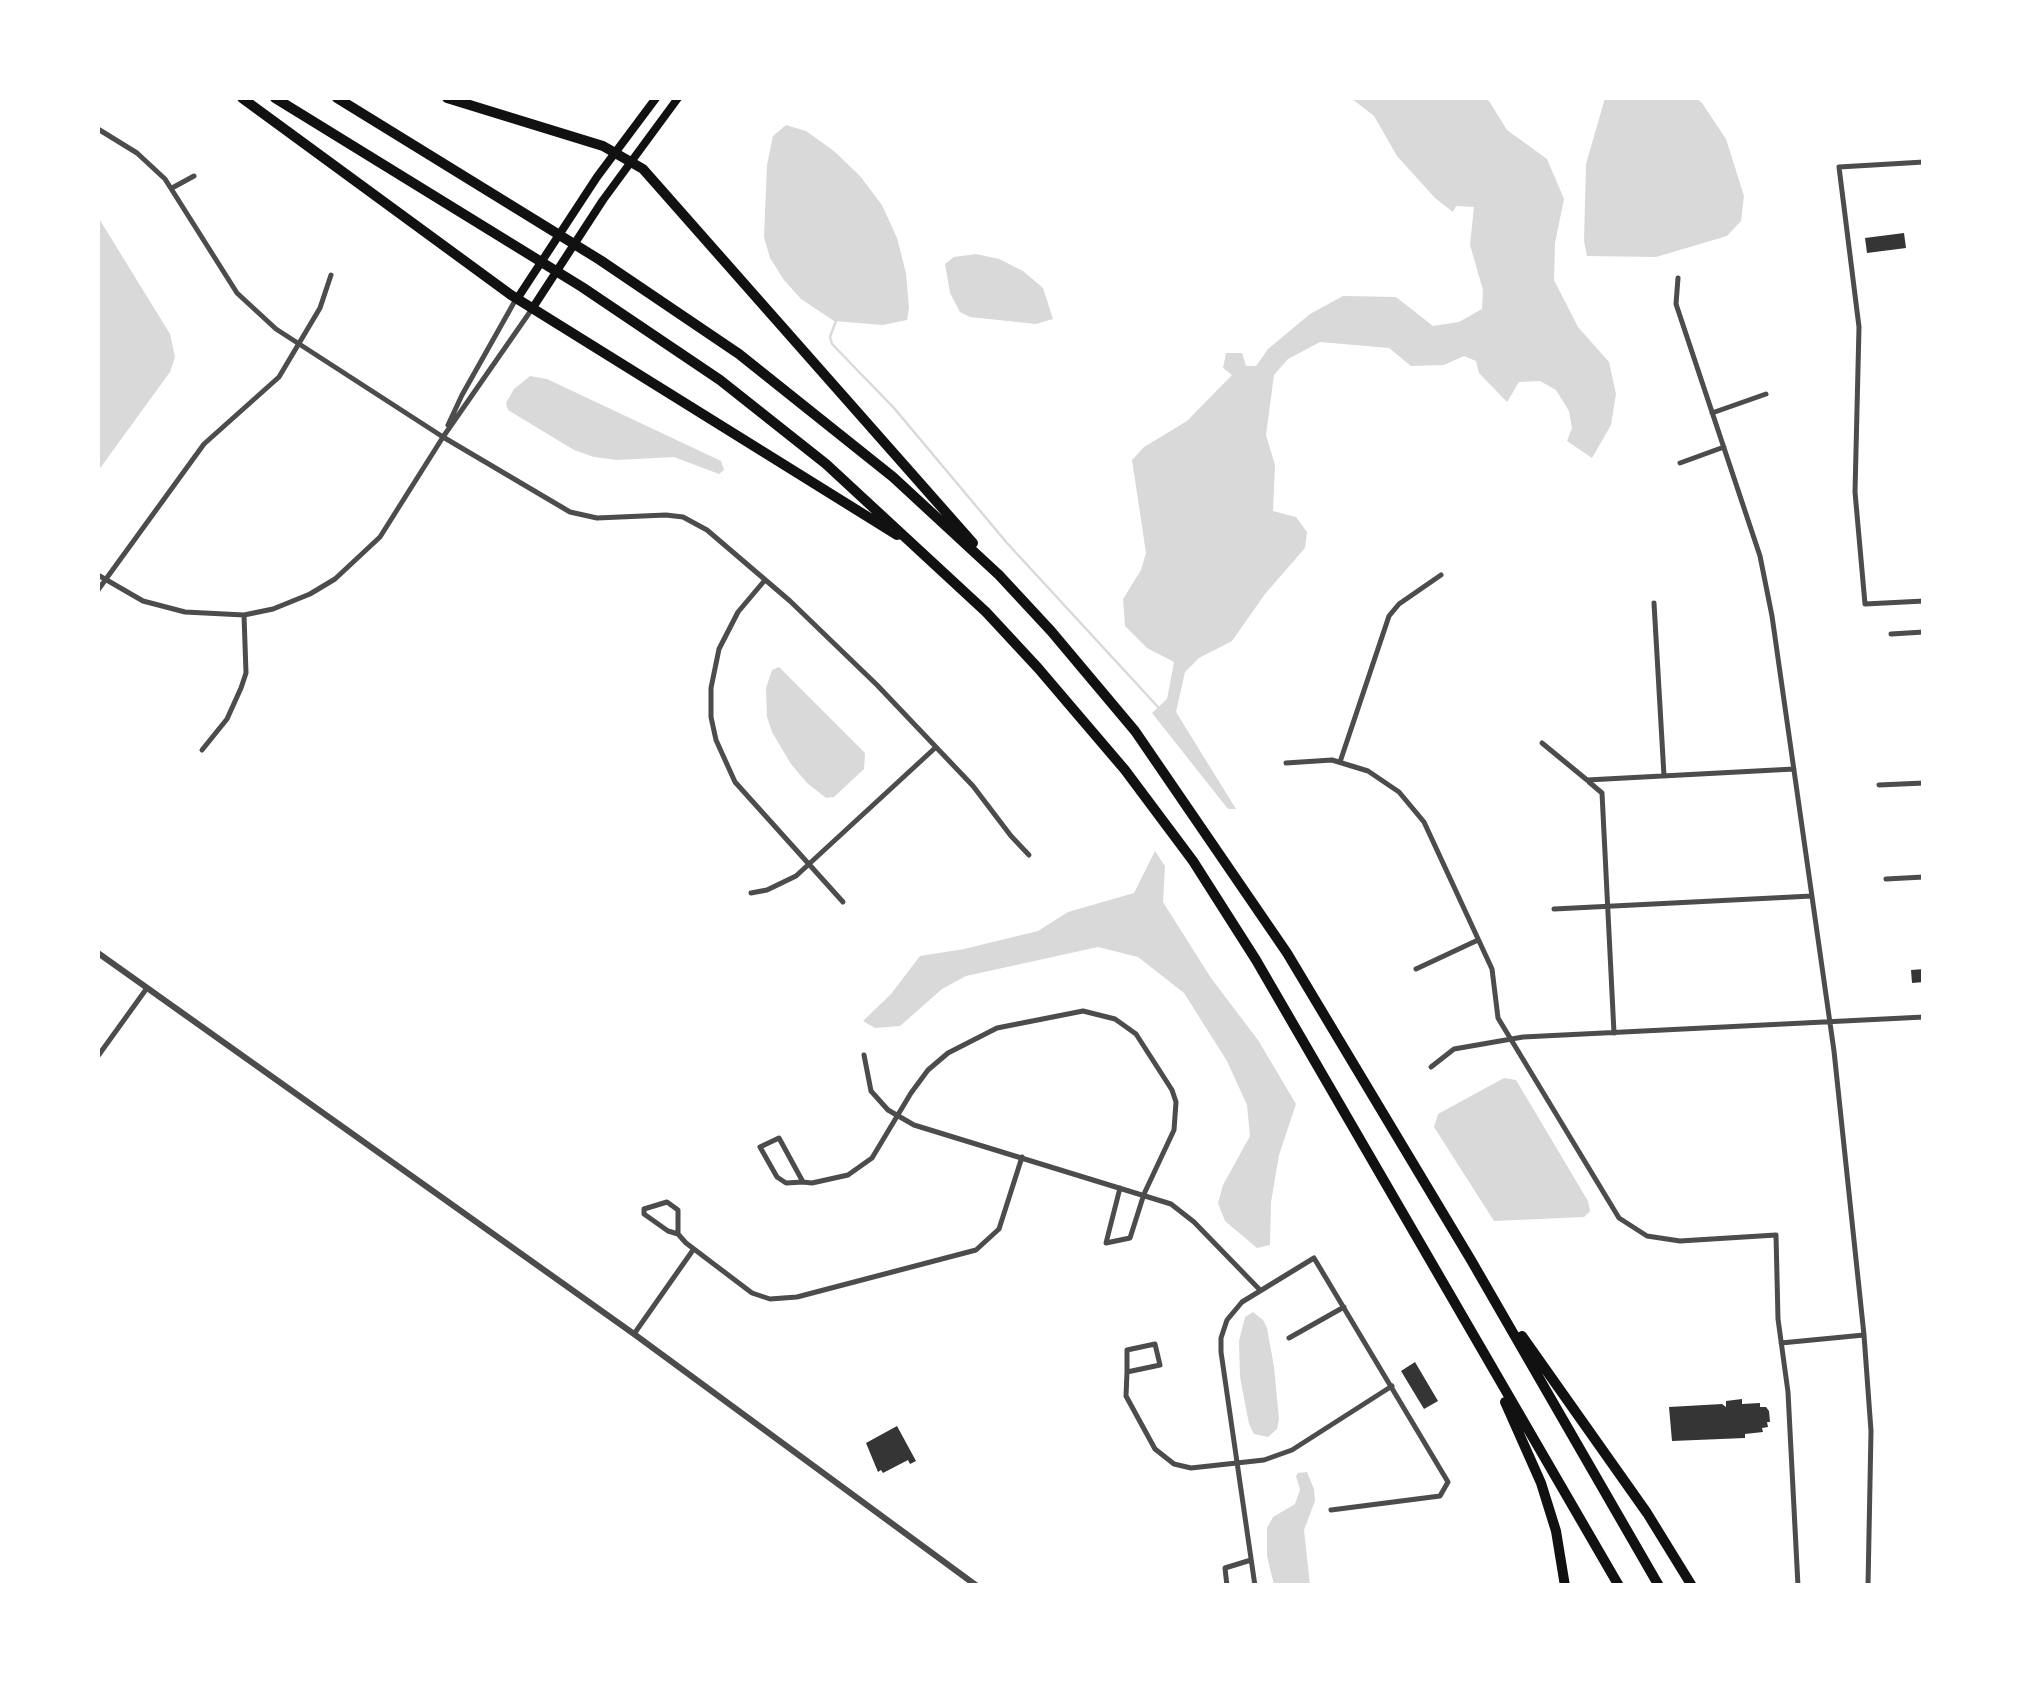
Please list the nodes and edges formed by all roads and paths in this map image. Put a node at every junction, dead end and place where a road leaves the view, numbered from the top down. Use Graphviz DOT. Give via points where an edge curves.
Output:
graph roads {
  1 [pos="242,98"];
  2 [pos="275,98"];
  3 [pos="336,98"];
  4 [pos="447,98"];
  5 [pos="656,98"];
  6 [pos="678,98"];
  7 [pos="98,129"];
  8 [pos="616,151"];
  9 [pos="632,161"];
  10 [pos="1924,162"];
  11 [pos="194,176"];
  12 [pos="172,188"];
  13 [pos="331,276"];
  14 [pos="1678,278"];
  15 [pos="516,299"];
  16 [pos="532,308"];
  17 [pos="299,342"];
  18 [pos="1766,394"];
  19 [pos="1712,412"];
  20 [pos="443,437"];
  21 [pos="1724,448"];
  22 [pos="1680,463"];
  23 [pos="923,552"];
  24 [pos="98,574"];
  25 [pos="1441,574"];
  26 [pos="999,575"];
  27 [pos="105,580"];
  28 [pos="766,580"];
  29 [pos="98,590"];
  30 [pos="1924,601"];
  31 [pos="1654,604"];
  32 [pos="244,615"];
  33 [pos="1924,632"];
  34 [pos="1891,634"];
  35 [pos="1542,744"];
  36 [pos="936,747"];
  37 [pos="202,750"];
  38 [pos="1340,762"];
  39 [pos="1286,763"];
  40 [pos="1794,769"];
  41 [pos="1664,776"];
  42 [pos="1587,780"];
  43 [pos="1924,783"];
  44 [pos="1879,785"];
  45 [pos="1029,854"];
  46 [pos="809,865"];
  47 [pos="1924,877"];
  48 [pos="1886,879"];
  49 [pos="752,893"];
  50 [pos="1812,896"];
  51 [pos="843,902"];
  52 [pos="1608,906"];
  53 [pos="1554,909"];
  54 [pos="1478,940"];
  55 [pos="98,953"];
  56 [pos="1416,969"];
  57 [pos="147,988"];
  58 [pos="1924,1017"];
  59 [pos="1829,1022"];
  60 [pos="1614,1033"];
  61 [pos="1509,1039"];
  62 [pos="864,1055"];
  63 [pos="98,1056"];
  64 [pos="1431,1067"];
  65 [pos="898,1115"];
  66 [pos="1022,1158"];
  67 [pos="803,1182"];
  68 [pos="1120,1188"];
  69 [pos="1144,1194"];
  70 [pos="678,1234"];
  71 [pos="693,1250"];
  72 [pos="1471,1260"];
  73 [pos="1260,1290"];
  74 [pos="1344,1307"];
  75 [pos="634,1334"];
  76 [pos="1864,1335"];
  77 [pos="1289,1338"];
  78 [pos="1781,1343"];
  79 [pos="1484,1356"];
  80 [pos="1127,1372"];
  81 [pos="1392,1386"];
  82 [pos="1237,1464"];
  83 [pos="1332,1510"];
  84 [pos="1252,1560"];
  85 [pos="977,1586"];
  86 [pos="1227,1586"];
  87 [pos="1255,1586"];
  88 [pos="1565,1586"];
  89 [pos="1619,1586"];
  90 [pos="1659,1586"];
  91 [pos="1692,1586"];
  92 [pos="1798,1586"];
  93 [pos="1868,1586"];
  1 -- 15 [label="highway"];
  2 -- 23 [label="highway" via="720,380"];
  3 -- 26 [label="highway" via="739,354 840,432"];
  4 -- 8 [label="highway"];
  5 -- 8 [label="main road"];
  6 -- 9 [label="main road"];
  7 -- 12 [label="street" via="152,165"];
  8 -- 9 [label="highway"];
  8 -- 15 [label="main road"];
  9 -- 16 [label="main road"];
  9 -- 26 [label="highway"];
  10 -- 30 [label="street" via="1839,167 1859,327 1856,492 1865,604"];
  11 -- 12 [label="street"];
  12 -- 17 [label="street" via="237,294"];
  13 -- 17 [label="street"];
  14 -- 19 [label="street" via="1676,304"];
  15 -- 16 [label="highway"];
  15 -- 20 [label="street"];
  16 -- 20 [label="street"];
  16 -- 23 [label="highway"];
  17 -- 20 [label="street"];
  17 -- 27 [label="street" via="279,377 204,444"];
  18 -- 19 [label="street"];
  19 -- 21 [label="street"];
  20 -- 28 [label="street" via="570,512 683,517"];
  20 -- 32 [label="street" via="360,558 310,594"];
  21 -- 22 [label="street"];
  21 -- 40 [label="street" via="1764,572"];
  23 -- 79 [label="highway" via="1080,716 1193,862 1341,1103"];
  24 -- 27 [label="street"];
  25 -- 38 [label="street" via="1388,616"];
  26 -- 72 [label="highway" via="1100,688 1215,844"];
  27 -- 29 [label="street"];
  27 -- 32 [label="street" via="164,608"];
  28 -- 36 [label="street"];
  28 -- 46 [label="street" via="738,612 719,649 711,716 735,782"];
  31 -- 41 [label="street"];
  32 -- 37 [label="street" via="241,688"];
  33 -- 34 [label="street"];
  35 -- 42 [label="street"];
  36 -- 45 [label="street"];
  36 -- 46 [label="street"];
  38 -- 39 [label="street"];
  38 -- 54 [label="street" via="1384,781 1412,805"];
  40 -- 41 [label="street"];
  40 -- 50 [label="street"];
  41 -- 42 [label="street"];
  42 -- 52 [label="street" via="1602,793"];
  43 -- 44 [label="street"];
  46 -- 49 [label="street" via="782,884"];
  46 -- 51 [label="street"];
  47 -- 48 [label="street"];
  50 -- 52 [label="street"];
  50 -- 59 [label="street"];
  52 -- 53 [label="street"];
  52 -- 60 [label="street"];
  54 -- 56 [label="street"];
  54 -- 61 [label="street"];
  55 -- 57 [label="street"];
  57 -- 63 [label="street"];
  57 -- 75 [label="street"];
  58 -- 59 [label="street"];
  59 -- 60 [label="street"];
  59 -- 76 [label="street"];
  60 -- 61 [label="street"];
  61 -- 64 [label="street" via="1454,1049"];
  61 -- 78 [label="street" via="1619,1218 1647,1236 1680,1241 1776,1234"];
  62 -- 65 [label="street" via="874,1094"];
  65 -- 66 [label="street"];
  65 -- 67 [label="street" via="864,1166"];
  65 -- 69 [label="street" via="928,1070 979,1035 1074,1011 1103,1014 1136,1034 1176,1102 1174,1130"];
  66 -- 68 [label="street"];
  66 -- 71 [label="street" via="998,1229 971,1252 782,1300 752,1293"];
  67 -- 67 [label="street" via="779,1138 760,1147 777,1177"];
  68 -- 69 [label="street"];
  68 -- 69 [label="street" via="1106,1243 1130,1238"];
  69 -- 73 [label="street" via="1181,1210"];
  70 -- 70 [label="street" via="680,1216 668,1202 644,1209"];
  70 -- 71 [label="street"];
  71 -- 75 [label="street"];
  72 -- 90 [label="highway"];
  72 -- 91 [label="highway"];
  73 -- 74 [label="street" via="1314,1258"];
  73 -- 82 [label="street" via="1235,1309 1222,1338"];
  74 -- 77 [label="street"];
  74 -- 81 [label="street"];
  75 -- 85 [label="street"];
  76 -- 78 [label="street"];
  76 -- 93 [label="street" via="1871,1431"];
  78 -- 92 [label="street"];
  79 -- 88 [label="highway" via="1541,1483"];
  79 -- 89 [label="highway"];
  80 -- 80 [label="street" via="1160,1365 1155,1344 1128,1350"];
  80 -- 82 [label="street" via="1126,1396 1162,1457 1191,1468"];
  81 -- 82 [label="street" via="1292,1450"];
  81 -- 83 [label="street" via="1445,1474 1446,1490"];
  82 -- 84 [label="street"];
  84 -- 86 [label="street" via="1224,1568"];
  84 -- 87 [label="street"];
}
